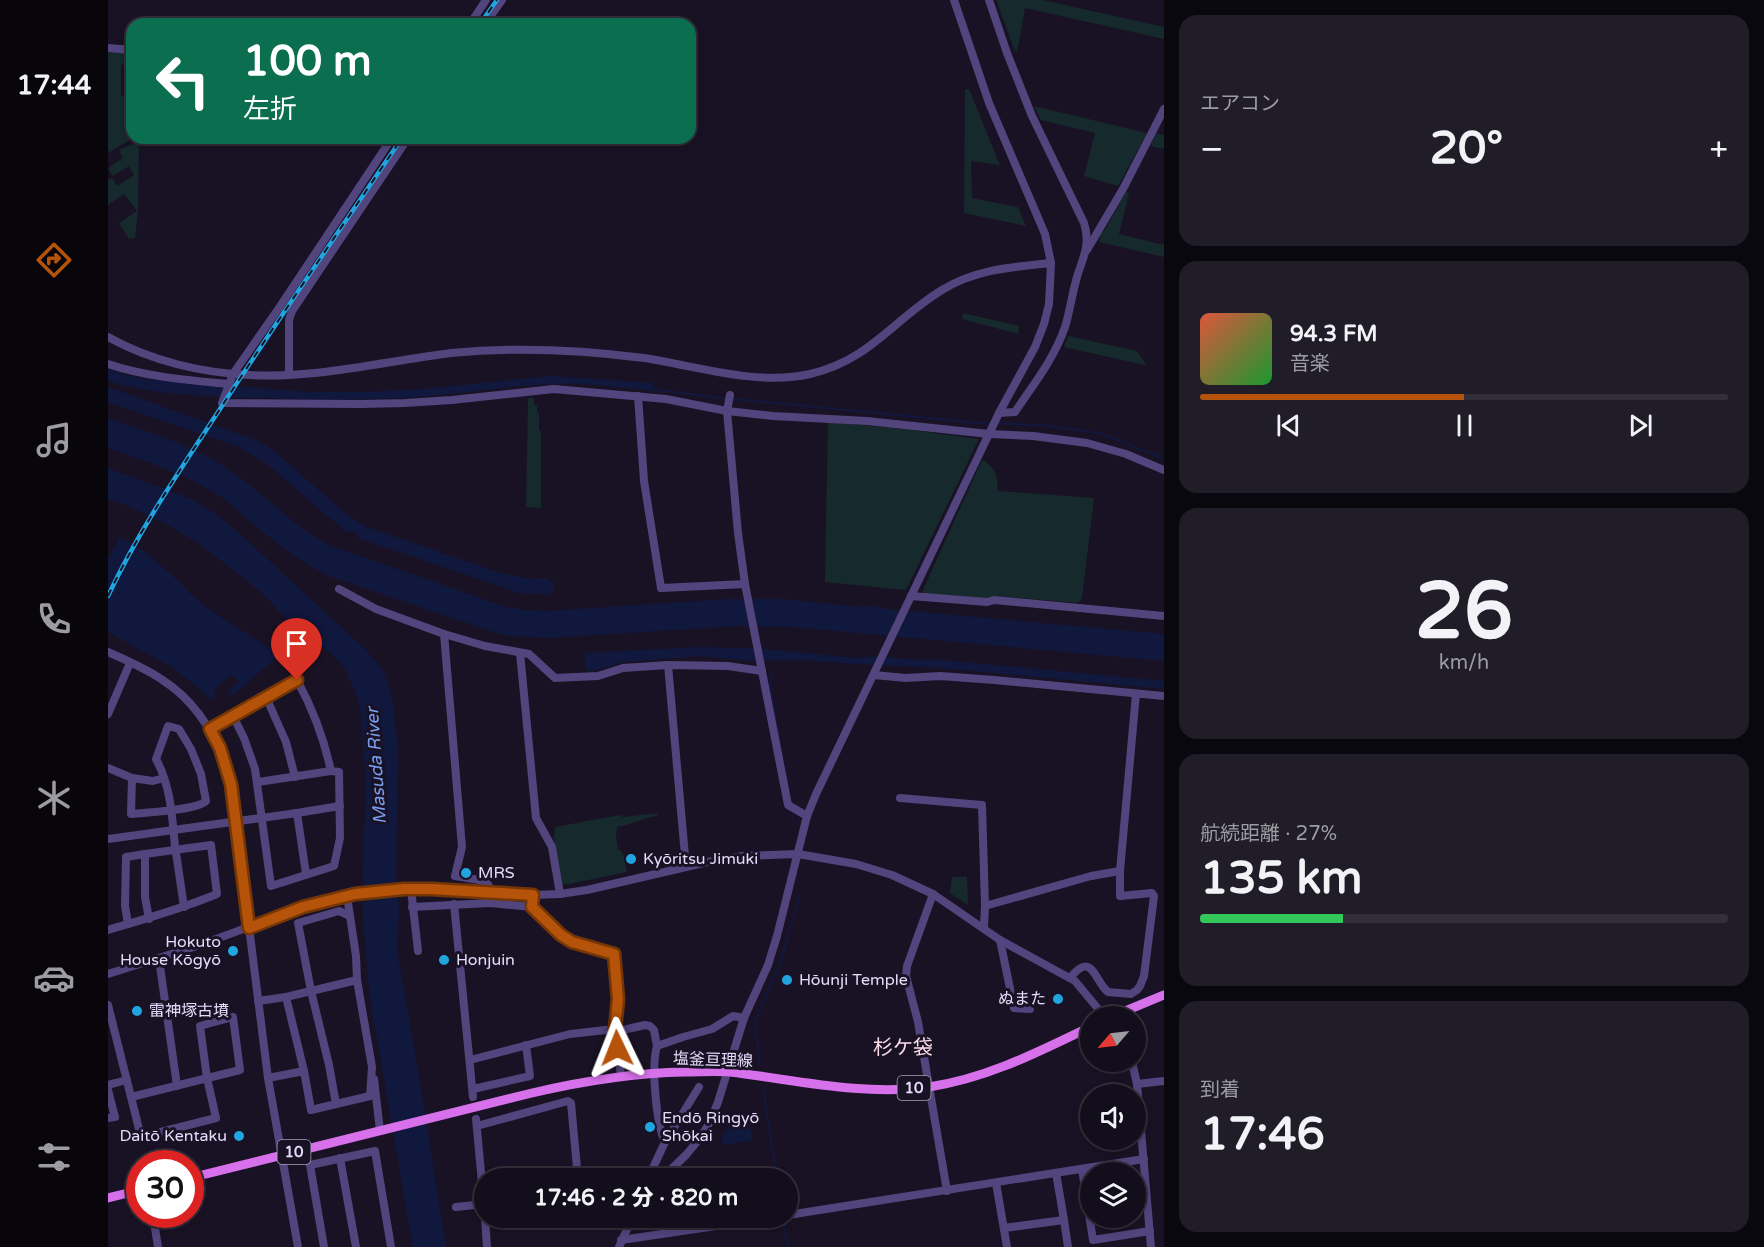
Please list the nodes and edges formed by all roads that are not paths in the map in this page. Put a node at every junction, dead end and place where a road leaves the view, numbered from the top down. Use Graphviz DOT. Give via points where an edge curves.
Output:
graph roads {
  1 [pos="486,0"];
  2 [pos="502,0"];
  3 [pos="954,0"];
  4 [pos="990,0"];
  5 [pos="474,18"];
  6 [pos="489,18"];
  7 [pos="108,48"];
  8 [pos="126,50"];
  9 [pos="1164,109"];
  10 [pos="388,144"];
  11 [pos="404,144"];
  12 [pos="1100,229"];
  13 [pos="1087,245"];
  14 [pos="1051,263"];
  15 [pos="108,338"];
  16 [pos="108,364"];
  17 [pos="233,374"];
  18 [pos="289,375"];
  19 [pos="228,384"];
  20 [pos="730,395"];
  21 [pos="638,396"];
  22 [pos="728,409"];
  23 [pos="998,416"];
  24 [pos="989,433"];
  25 [pos="1164,470"];
  26 [pos="745,584"];
  27 [pos="339,589"];
  28 [pos="911,596"];
  29 [pos="1164,616"];
  30 [pos="444,634"];
  31 [pos="108,652"];
  32 [pos="520,653"];
  33 [pos="130,663"];
  34 [pos="668,665"];
  35 [pos="762,669"];
  36 [pos="875,673"];
  37 [pos="1136,694"];
  38 [pos="1164,696"];
  39 [pos="266,697"];
  40 [pos="108,714"];
  41 [pos="233,716"];
  42 [pos="210,729"];
  43 [pos="108,768"];
  44 [pos="331,771"];
  45 [pos="295,777"];
  46 [pos="132,778"];
  47 [pos="164,778"];
  48 [pos="258,782"];
  49 [pos="900,798"];
  50 [pos="340,806"];
  51 [pos="171,810"];
  52 [pos="297,813"];
  53 [pos="807,816"];
  54 [pos="263,817"];
  55 [pos="234,821"];
  56 [pos="173,829"];
  57 [pos="108,839"];
  58 [pos="176,850"];
  59 [pos="145,854"];
  60 [pos="798,854"];
  61 [pos="686,867"];
  62 [pos="1120,871"];
  63 [pos="306,874"];
  64 [pos="407,889"];
  65 [pos="490,893"];
  66 [pos="560,894"];
  67 [pos="933,894"];
  68 [pos="351,895"];
  69 [pos="533,895"];
  70 [pos="454,904"];
  71 [pos="985,906"];
  72 [pos="412,907"];
  73 [pos="532,907"];
  74 [pos="184,908"];
  75 [pos="350,916"];
  76 [pos="149,919"];
  77 [pos="128,924"];
  78 [pos="984,927"];
  79 [pos="249,928"];
  80 [pos="108,930"];
  81 [pos="1000,940"];
  82 [pos="418,951"];
  83 [pos="159,959"];
  84 [pos="108,974"];
  85 [pos="1070,978"];
  86 [pos="357,980"];
  87 [pos="310,991"];
  88 [pos="1164,995"];
  89 [pos="286,998"];
  90 [pos="258,1002"];
  91 [pos="108,1005"];
  92 [pos="1096,1006"];
  93 [pos="1138,1006"];
  94 [pos="1030,1010"];
  95 [pos="744,1018"];
  96 [pos="615,1029"];
  97 [pos="1080,1032"];
  98 [pos="526,1045"];
  99 [pos="657,1046"];
  100 [pos="470,1060"];
  101 [pos="372,1067"];
  102 [pos="304,1071"];
  103 [pos="728,1072"];
  104 [pos="1134,1072"];
  105 [pos="654,1073"];
  106 [pos="621,1076"];
  107 [pos="207,1078"];
  108 [pos="268,1078"];
  109 [pos="127,1080"];
  110 [pos="1164,1081"];
  111 [pos="1137,1084"];
  112 [pos="177,1086"];
  113 [pos="929,1087"];
  114 [pos="108,1088"];
  115 [pos="699,1088"];
  116 [pos="131,1098"];
  117 [pos="336,1104"];
  118 [pos="108,1118"];
  119 [pos="382,1130"];
  120 [pos="665,1142"];
  121 [pos="1143,1150"];
  122 [pos="282,1155"];
  123 [pos="340,1158"];
  124 [pos="1144,1159"];
  125 [pos="1125,1162"];
  126 [pos="481,1168"];
  127 [pos="577,1168"];
  128 [pos="653,1168"];
  129 [pos="672,1168"];
  130 [pos="1080,1169"];
  131 [pos="1056,1173"];
  132 [pos="204,1174"];
  133 [pos="996,1183"];
  134 [pos="947,1191"];
  135 [pos="126,1194"];
  136 [pos="108,1198"];
  137 [pos="474,1205"];
  138 [pos="456,1207"];
  139 [pos="798,1213"];
  140 [pos="1064,1220"];
  141 [pos="155,1228"];
  142 [pos="486,1228"];
  143 [pos="627,1228"];
  144 [pos="712,1228"];
  145 [pos="1004,1228"];
  146 [pos="1091,1228"];
  147 [pos="1150,1231"];
  148 [pos="620,1244"];
  149 [pos="158,1247"];
  150 [pos="298,1247"];
  151 [pos="324,1247"];
  152 [pos="356,1247"];
  153 [pos="391,1247"];
  154 [pos="487,1247"];
  155 [pos="1007,1247"];
  156 [pos="1068,1247"];
  157 [pos="1152,1247"];
  1 -- 5 [label="street"];
  2 -- 6 [label="street"];
  3 -- 14 [label="street" via="989,102 1041,220"];
  4 -- 13 [label="street" via="1032,116 1081,216"];
  7 -- 8 [label="street"];
  9 -- 12 [label="street"];
  10 -- 17 [label="street"];
  11 -- 18 [label="street" via="292,311"];
  12 -- 13 [label="street"];
  12 -- 13 [label="street"];
  13 -- 23 [label="street" via="1064,328 1049,361 1015,412"];
  14 -- 18 [label="street" via="995,269 959,281 925,302 856,356 820,372 795,377 759,377 599,353 514,350 455,353"];
  14 -- 23 [label="street" via="1044,324"];
  15 -- 17 [label="street" via="180,365"];
  16 -- 19 [label="street" via="154,376"];
  17 -- 18 [label="street"];
  17 -- 19 [label="street"];
  19 -- 21 [label="street" via="222,402 361,404 452,400 554,389"];
  20 -- 22 [label="street"];
  21 -- 22 [label="street"];
  21 -- 26 [label="street" via="644,481 661,588"];
  22 -- 24 [label="street"];
  22 -- 26 [label="street"];
  23 -- 24 [label="street"];
  24 -- 25 [label="street" via="1088,443"];
  24 -- 28 [label="street"];
  26 -- 35 [label="street"];
  27 -- 30 [label="street" via="376,609"];
  28 -- 29 [label="street"];
  28 -- 36 [label="street"];
  30 -- 32 [label="street"];
  30 -- 65 [label="street" via="462,847 455,876 485,881"];
  31 -- 33 [label="street"];
  32 -- 34 [label="street" via="529,654 555,678"];
  32 -- 66 [label="street" via="536,818 552,847"];
  33 -- 40 [label="street"];
  33 -- 42 [label="street" via="173,687"];
  34 -- 35 [label="street"];
  34 -- 61 [label="street"];
  35 -- 53 [label="street" via="788,806"];
  36 -- 37 [label="street" via="906,678 951,676"];
  36 -- 53 [label="street"];
  37 -- 38 [label="street"];
  37 -- 62 [label="street"];
  39 -- 41 [label="street"];
  39 -- 44 [label="street" via="297,680 320,728"];
  39 -- 45 [label="street" via="286,742"];
  41 -- 42 [label="street"];
  41 -- 48 [label="street" via="250,752"];
  42 -- 55 [label="street" via="228,775"];
  43 -- 46 [label="street"];
  44 -- 45 [label="street"];
  44 -- 50 [label="street" via="339,772"];
  45 -- 48 [label="street"];
  46 -- 47 [label="street"];
  46 -- 51 [label="street" via="131,814"];
  47 -- 51 [label="street"];
  47 -- 51 [label="street" via="156,759 168,726 178,729 191,748 206,801 201,806"];
  48 -- 54 [label="street"];
  49 -- 71 [label="street" via="982,805"];
  50 -- 52 [label="street"];
  50 -- 63 [label="street" via="340,838 334,866"];
  51 -- 56 [label="street"];
  52 -- 54 [label="street"];
  52 -- 63 [label="street"];
  53 -- 60 [label="street"];
  54 -- 55 [label="street"];
  54 -- 63 [label="street" via="271,886"];
  55 -- 56 [label="street"];
  55 -- 79 [label="street"];
  56 -- 57 [label="street"];
  56 -- 58 [label="street"];
  58 -- 59 [label="street"];
  58 -- 74 [label="street"];
  58 -- 74 [label="street" via="211,845 217,894"];
  59 -- 76 [label="street"];
  59 -- 77 [label="street" via="126,857"];
  60 -- 61 [label="street" via="743,856"];
  60 -- 67 [label="street" via="856,864"];
  60 -- 95 [label="street" via="771,955"];
  61 -- 66 [label="street"];
  62 -- 71 [label="street"];
  62 -- 85 [label="street" via="1120,896 1147,892 1154,896 1140,986 1131,994 1108,992 1097,975 1083,967"];
  64 -- 65 [label="street"];
  64 -- 68 [label="street"];
  64 -- 72 [label="street"];
  65 -- 69 [label="street"];
  66 -- 69 [label="street"];
  67 -- 78 [label="street"];
  67 -- 113 [label="street" via="906,976"];
  68 -- 75 [label="street"];
  68 -- 79 [label="street" via="303,907"];
  69 -- 73 [label="street"];
  70 -- 72 [label="street"];
  70 -- 73 [label="street"];
  70 -- 100 [label="street"];
  71 -- 78 [label="street"];
  72 -- 82 [label="street"];
  73 -- 96 [label="street" via="572,942 614,954 618,999"];
  74 -- 76 [label="street"];
  75 -- 86 [label="street"];
  75 -- 87 [label="street" via="339,911 298,923"];
  76 -- 77 [label="street"];
  77 -- 80 [label="street"];
  78 -- 81 [label="street"];
  79 -- 83 [label="street"];
  79 -- 90 [label="street"];
  81 -- 85 [label="street"];
  81 -- 94 [label="street" via="1014,1008"];
  83 -- 84 [label="street"];
  83 -- 112 [label="street"];
  85 -- 92 [label="street"];
  86 -- 87 [label="street"];
  86 -- 101 [label="street"];
  87 -- 89 [label="street"];
  87 -- 117 [label="street"];
  88 -- 93 [label="main road"];
  89 -- 90 [label="street"];
  89 -- 102 [label="street"];
  90 -- 108 [label="street"];
  91 -- 109 [label="street"];
  95 -- 99 [label="street" via="733,1016 712,1029"];
  95 -- 103 [label="street"];
  96 -- 98 [label="street" via="570,1034"];
  96 -- 99 [label="street" via="650,1026"];
  96 -- 106 [label="street"];
  97 -- 113 [label="main road, 塩釜亘理線 / 10" via="999,1070"];
  98 -- 100 [label="street"];
  98 -- 100 [label="street" via="530,1076 473,1093"];
  99 -- 105 [label="street"];
  101 -- 117 [label="street" via="370,1096"];
  101 -- 119 [label="street"];
  102 -- 108 [label="street"];
  102 -- 117 [label="street" via="311,1110"];
  103 -- 105 [label="main road, 塩釜亘理線 / 10"];
  103 -- 113 [label="main road, 塩釜亘理線 / 10" via="860,1089"];
  103 -- 129 [label="street" via="705,1130"];
  104 -- 111 [label="street"];
  105 -- 106 [label="main road, 塩釜亘理線 / 10"];
  105 -- 120 [label="street"];
  106 -- 119 [label="main road, 塩釜亘理線 / 10" via="576,1083"];
  107 -- 107 [label="street" via="240,1070 233,1017 200,1026"];
  107 -- 112 [label="street"];
  107 -- 116 [label="street" via="216,1118 141,1137"];
  108 -- 122 [label="street"];
  109 -- 114 [label="street"];
  109 -- 116 [label="street"];
  110 -- 111 [label="street"];
  112 -- 116 [label="street"];
  113 -- 134 [label="street"];
  114 -- 118 [label="street" via="115,1117"];
  115 -- 120 [label="street"];
  119 -- 122 [label="main road, 塩釜亘理線 / 10"];
  120 -- 128 [label="street"];
  121 -- 124 [label="street"];
  122 -- 132 [label="main road, 塩釜亘理線 / 10"];
  122 -- 150 [label="street"];
  123 -- 151 [label="street" via="310,1165"];
  123 -- 152 [label="street"];
  123 -- 153 [label="street" via="375,1151"];
  124 -- 125 [label="street"];
  124 -- 147 [label="street"];
  126 -- 127 [label="street" via="477,1123 568,1101"];
  130 -- 131 [label="street"];
  131 -- 133 [label="street"];
  131 -- 140 [label="street"];
  133 -- 134 [label="street"];
  133 -- 145 [label="street"];
  134 -- 139 [label="street"];
  135 -- 136 [label="main road"];
  137 -- 138 [label="street"];
  140 -- 145 [label="street"];
  140 -- 156 [label="street"];
  141 -- 149 [label="street"];
  142 -- 154 [label="street"];
  143 -- 148 [label="street"];
  144 -- 148 [label="street"];
  145 -- 155 [label="street"];
  146 -- 147 [label="street" via="1093,1240"];
  147 -- 157 [label="street"];
}
